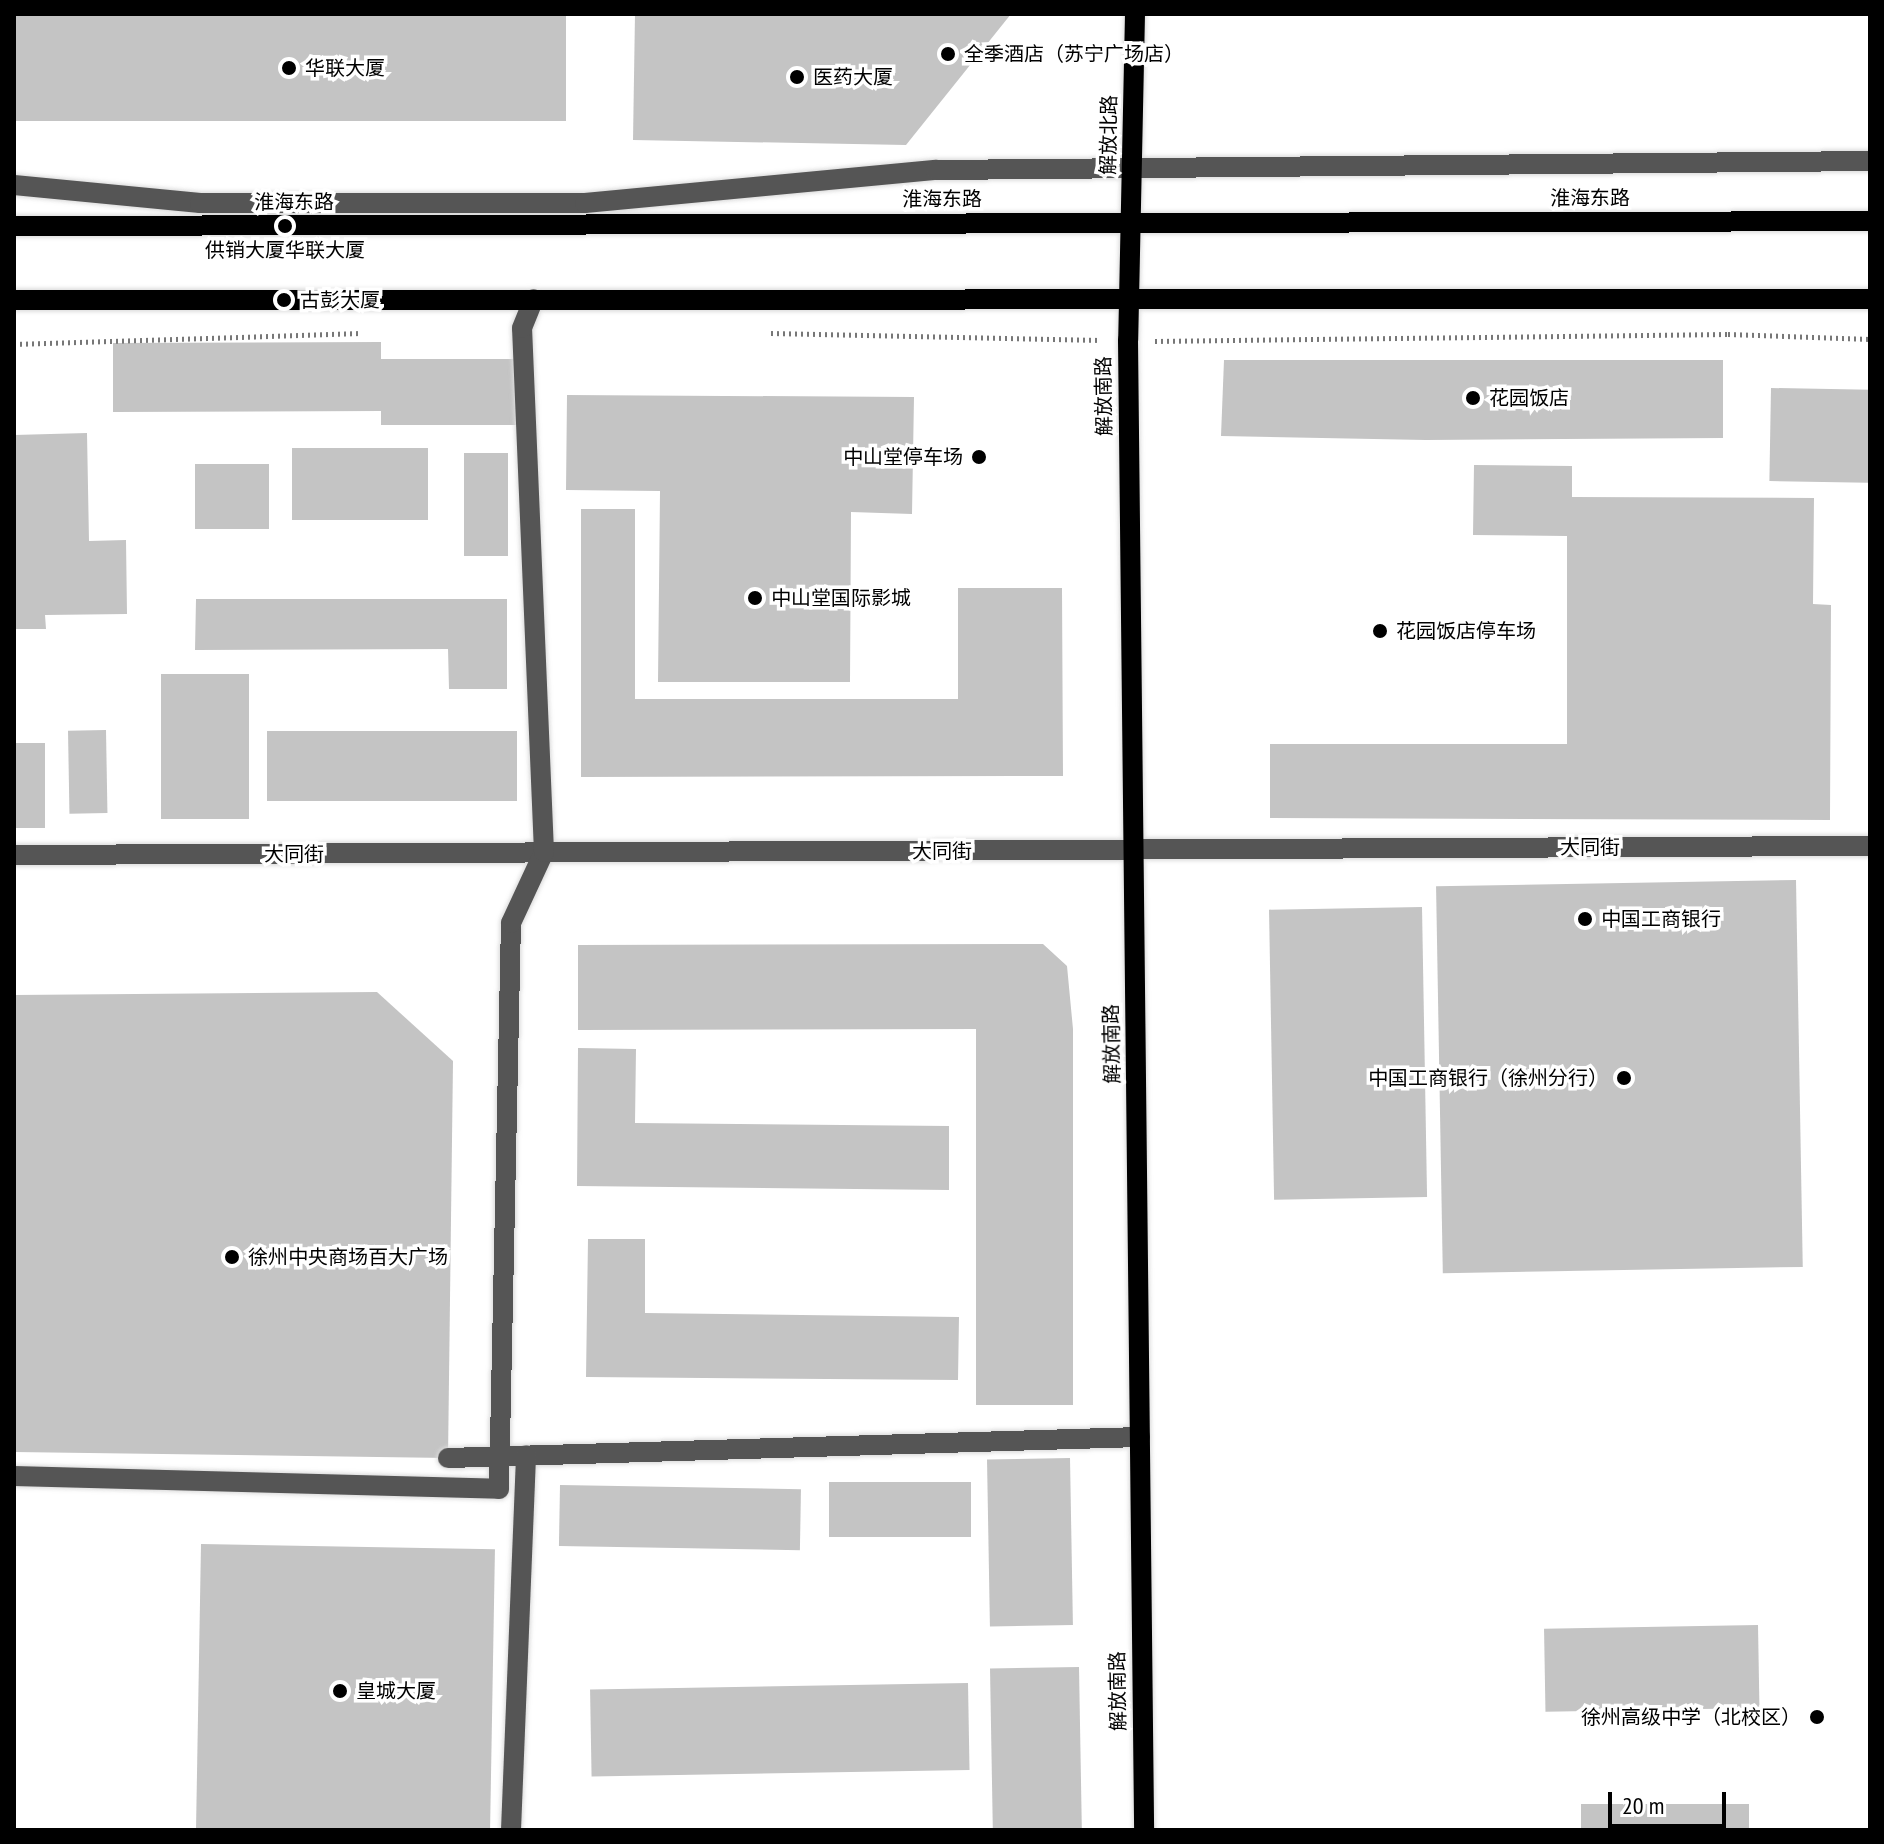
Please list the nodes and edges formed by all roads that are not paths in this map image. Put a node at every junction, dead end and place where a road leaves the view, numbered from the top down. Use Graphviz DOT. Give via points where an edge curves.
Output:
graph roads {
  1 [pos="1135,14"];
  2 [pos="1870,161"];
  3 [pos="1132,168"];
  4 [pos="14,185"];
  5 [pos="1870,221"];
  6 [pos="1131,223"];
  7 [pos="14,226"];
  8 [pos="1130,257"];
  9 [pos="534,299"];
  10 [pos="1128,299"];
  11 [pos="1870,299"];
  12 [pos="14,300"];
  13 [pos="1870,846"];
  14 [pos="1134,850"];
  15 [pos="544,852"];
  16 [pos="14,855"];
  17 [pos="1140,1437"];
  18 [pos="526,1455"];
  19 [pos="500,1456"];
  20 [pos="448,1458"];
  21 [pos="14,1476"];
  22 [pos="511,1830"];
  23 [pos="1144,1830"];
  1 -- 3 [label="main road, 解放北路"];
  2 -- 3 [label="street"];
  3 -- 4 [label="street" via="936,170 585,203 200,203"];
  3 -- 6 [label="main road, 解放北路"];
  5 -- 6 [label="main road, 淮海东路"];
  6 -- 7 [label="main road, 淮海东路"];
  6 -- 8 [label="main road, 解放北路"];
  8 -- 10 [label="main road, 解放南路"];
  9 -- 10 [label="main road"];
  9 -- 12 [label="main road"];
  9 -- 15 [label="street" via="522,328"];
  10 -- 11 [label="main road"];
  10 -- 14 [label="main road, 解放南路"];
  13 -- 14 [label="street, 大同街"];
  14 -- 15 [label="street, 大同街"];
  14 -- 17 [label="main road, 解放南路"];
  15 -- 16 [label="street, 大同街"];
  15 -- 19 [label="street" via="511,923"];
  17 -- 18 [label="street"];
  17 -- 23 [label="main road, 解放南路"];
  18 -- 19 [label="street"];
  18 -- 22 [label="street"];
  19 -- 20 [label="street"];
  19 -- 21 [label="street" via="499,1489"];
}
